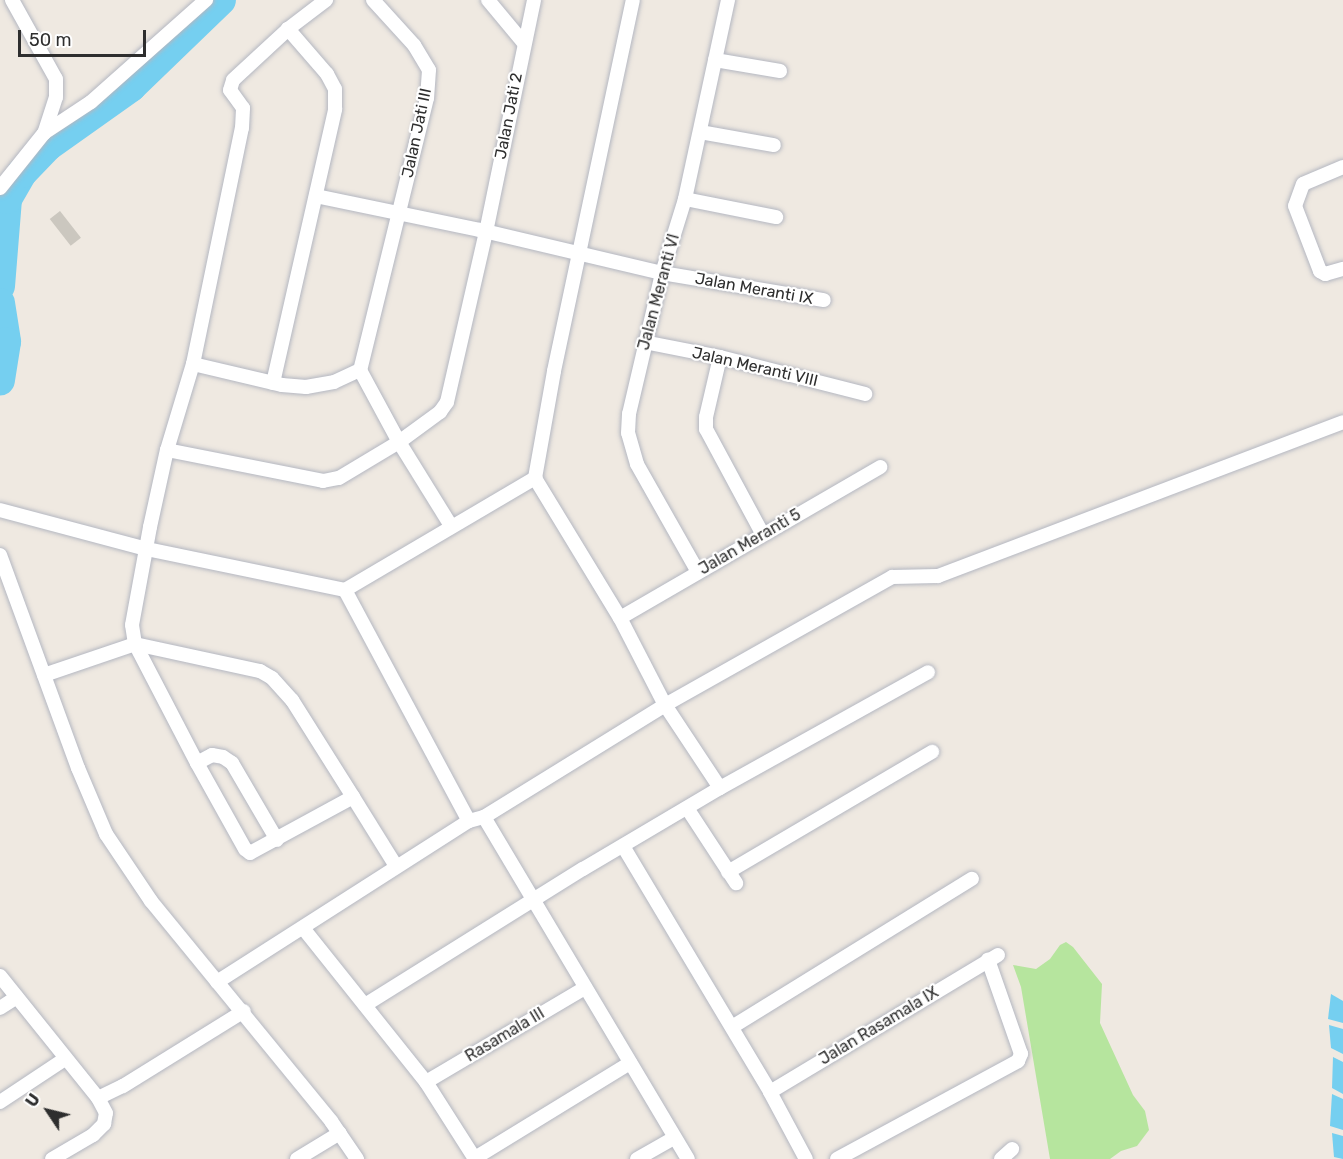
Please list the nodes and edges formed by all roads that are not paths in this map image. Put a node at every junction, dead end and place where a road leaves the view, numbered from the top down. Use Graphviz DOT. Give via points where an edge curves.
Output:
graph roads {
  1 [pos="12,0"];
  2 [pos="206,0"];
  3 [pos="326,0"];
  4 [pos="373,0"];
  5 [pos="488,0"];
  6 [pos="534,0"];
  7 [pos="633,0"];
  8 [pos="728,0"];
  9 [pos="288,29"];
  10 [pos="524,42"];
  11 [pos="715,60"];
  12 [pos="780,71"];
  13 [pos="700,132"];
  14 [pos="44,133"];
  15 [pos="774,145"];
  16 [pos="1343,167"];
  17 [pos="0,188"];
  18 [pos="316,196"];
  19 [pos="685,199"];
  20 [pos="400,214"];
  21 [pos="776,218"];
  22 [pos="486,232"];
  23 [pos="578,254"];
  24 [pos="1343,269"];
  25 [pos="662,273"];
  26 [pos="824,300"];
  27 [pos="644,342"];
  28 [pos="720,357"];
  29 [pos="194,363"];
  30 [pos="360,370"];
  31 [pos="273,383"];
  32 [pos="865,394"];
  33 [pos="1343,422"];
  34 [pos="399,442"];
  35 [pos="167,450"];
  36 [pos="880,467"];
  37 [pos="535,478"];
  38 [pos="0,510"];
  39 [pos="451,526"];
  40 [pos="762,533"];
  41 [pos="147,549"];
  42 [pos="0,555"];
  43 [pos="698,572"];
  44 [pos="345,590"];
  45 [pos="620,618"];
  46 [pos="135,644"];
  47 [pos="928,672"];
  48 [pos="44,675"];
  49 [pos="665,705"];
  50 [pos="932,752"];
  51 [pos="197,763"];
  52 [pos="720,788"];
  53 [pos="352,797"];
  54 [pos="687,808"];
  55 [pos="484,817"];
  56 [pos="469,821"];
  57 [pos="277,840"];
  58 [pos="622,846"];
  59 [pos="396,866"];
  60 [pos="972,879"];
  61 [pos="536,900"];
  62 [pos="303,928"];
  63 [pos="0,976"];
  64 [pos="217,982"];
  65 [pos="585,988"];
  66 [pos="17,997"];
  67 [pos="365,1005"];
  68 [pos="0,1008"];
  69 [pos="244,1011"];
  70 [pos="732,1027"];
  71 [pos="65,1059"];
  72 [pos="630,1063"];
  73 [pos="426,1082"];
  74 [pos="770,1092"];
  75 [pos="98,1098"];
  76 [pos="0,1102"];
  77 [pos="340,1133"];
  78 [pos="674,1138"];
  79 [pos="1012,1149"];
  80 [pos="52,1159"];
  81 [pos="297,1159"];
  82 [pos="357,1159"];
  83 [pos="475,1159"];
  84 [pos="637,1159"];
  85 [pos="688,1159"];
  86 [pos="806,1159"];
  87 [pos="837,1159"];
  88 [pos="1000,1159"];
  1 -- 14 [label="street" via="56,79 56,97"];
  2 -- 14 [label="street" via="91,102"];
  3 -- 9 [label="street"];
  4 -- 20 [label="street, Jalan Jati III" via="414,45 429,70 427,98"];
  5 -- 10 [label="street"];
  6 -- 10 [label="street, Jalan Jati 2"];
  7 -- 23 [label="street"];
  8 -- 11 [label="street, Jalan Meranti VI"];
  9 -- 18 [label="street" via="335,89 335,109"];
  9 -- 29 [label="street" via="242,69 230,90 243,108 242,128"];
  10 -- 22 [label="street, Jalan Jati 2"];
  11 -- 12 [label="street"];
  11 -- 13 [label="street, Jalan Meranti VI"];
  13 -- 15 [label="street"];
  13 -- 19 [label="street, Jalan Meranti VI"];
  14 -- 17 [label="street"];
  16 -- 24 [label="street" via="1303,184 1295,206 1320,271 1325,274"];
  18 -- 20 [label="street, Jalan Meranti IX"];
  18 -- 31 [label="street"];
  19 -- 21 [label="street"];
  19 -- 25 [label="street, Jalan Meranti VI"];
  20 -- 22 [label="street, Jalan Meranti IX"];
  20 -- 30 [label="street"];
  22 -- 23 [label="street, Jalan Meranti IX"];
  22 -- 34 [label="street, Jalan Jati 2" via="447,402 440,412"];
  23 -- 25 [label="street, Jalan Meranti IX"];
  23 -- 37 [label="street"];
  25 -- 26 [label="street, Jalan Meranti IX"];
  25 -- 27 [label="street, Jalan Meranti VI"];
  27 -- 28 [label="street, Jalan Meranti VIII"];
  27 -- 43 [label="street, Jalan Meranti VI" via="628,433 637,464"];
  28 -- 32 [label="street, Jalan Meranti VIII"];
  28 -- 40 [label="street" via="706,429"];
  29 -- 31 [label="street"];
  29 -- 35 [label="street"];
  30 -- 31 [label="street" via="334,382 306,387"];
  30 -- 34 [label="street"];
  33 -- 49 [label="street" via="938,576 892,578"];
  34 -- 35 [label="street, Jalan Jati 2" via="339,478 323,481"];
  34 -- 39 [label="street"];
  35 -- 41 [label="street"];
  36 -- 40 [label="street, Jalan Meranti 5"];
  37 -- 39 [label="street"];
  37 -- 45 [label="street"];
  38 -- 41 [label="street"];
  39 -- 44 [label="street"];
  40 -- 43 [label="street, Jalan Meranti 5"];
  41 -- 44 [label="street"];
  41 -- 46 [label="street" via="132,625"];
  42 -- 48 [label="street"];
  43 -- 45 [label="street, Jalan Meranti 5"];
  44 -- 56 [label="street"];
  45 -- 49 [label="street"];
  46 -- 48 [label="street"];
  46 -- 51 [label="street"];
  46 -- 53 [label="street" via="260,671 272,678 292,700"];
  47 -- 52 [label="street"];
  48 -- 64 [label="street" via="106,834 151,901"];
  49 -- 52 [label="street"];
  49 -- 55 [label="street"];
  50 -- 54 [label="street" via="732,877"];
  51 -- 57 [label="street" via="212,756 232,763"];
  51 -- 57 [label="street" via="245,849 256,852"];
  52 -- 54 [label="street"];
  53 -- 57 [label="street"];
  53 -- 59 [label="street"];
  54 -- 58 [label="street"];
  55 -- 56 [label="street"];
  55 -- 61 [label="street"];
  56 -- 59 [label="street"];
  58 -- 61 [label="street"];
  58 -- 70 [label="street"];
  59 -- 62 [label="street"];
  60 -- 70 [label="street"];
  61 -- 65 [label="street"];
  61 -- 67 [label="street"];
  62 -- 64 [label="street"];
  62 -- 67 [label="street"];
  63 -- 66 [label="street"];
  64 -- 69 [label="street"];
  65 -- 72 [label="street"];
  65 -- 73 [label="street, Rasamala III"];
  66 -- 68 [label="street"];
  66 -- 71 [label="street"];
  67 -- 73 [label="street"];
  69 -- 75 [label="street"];
  69 -- 77 [label="street"];
  70 -- 74 [label="street"];
  71 -- 75 [label="street"];
  71 -- 76 [label="street"];
  72 -- 78 [label="street"];
  72 -- 83 [label="street"];
  73 -- 83 [label="street"];
  74 -- 86 [label="street"];
  74 -- 87 [label="street, Jalan Rasamala IX" via="993,958 1004,1007 1021,1054 1018,1061"];
  75 -- 80 [label="street" via="106,1113 104,1124"];
  77 -- 81 [label="street"];
  77 -- 82 [label="street"];
  78 -- 84 [label="street"];
  78 -- 85 [label="street"];
  79 -- 88 [label="street"];
}
